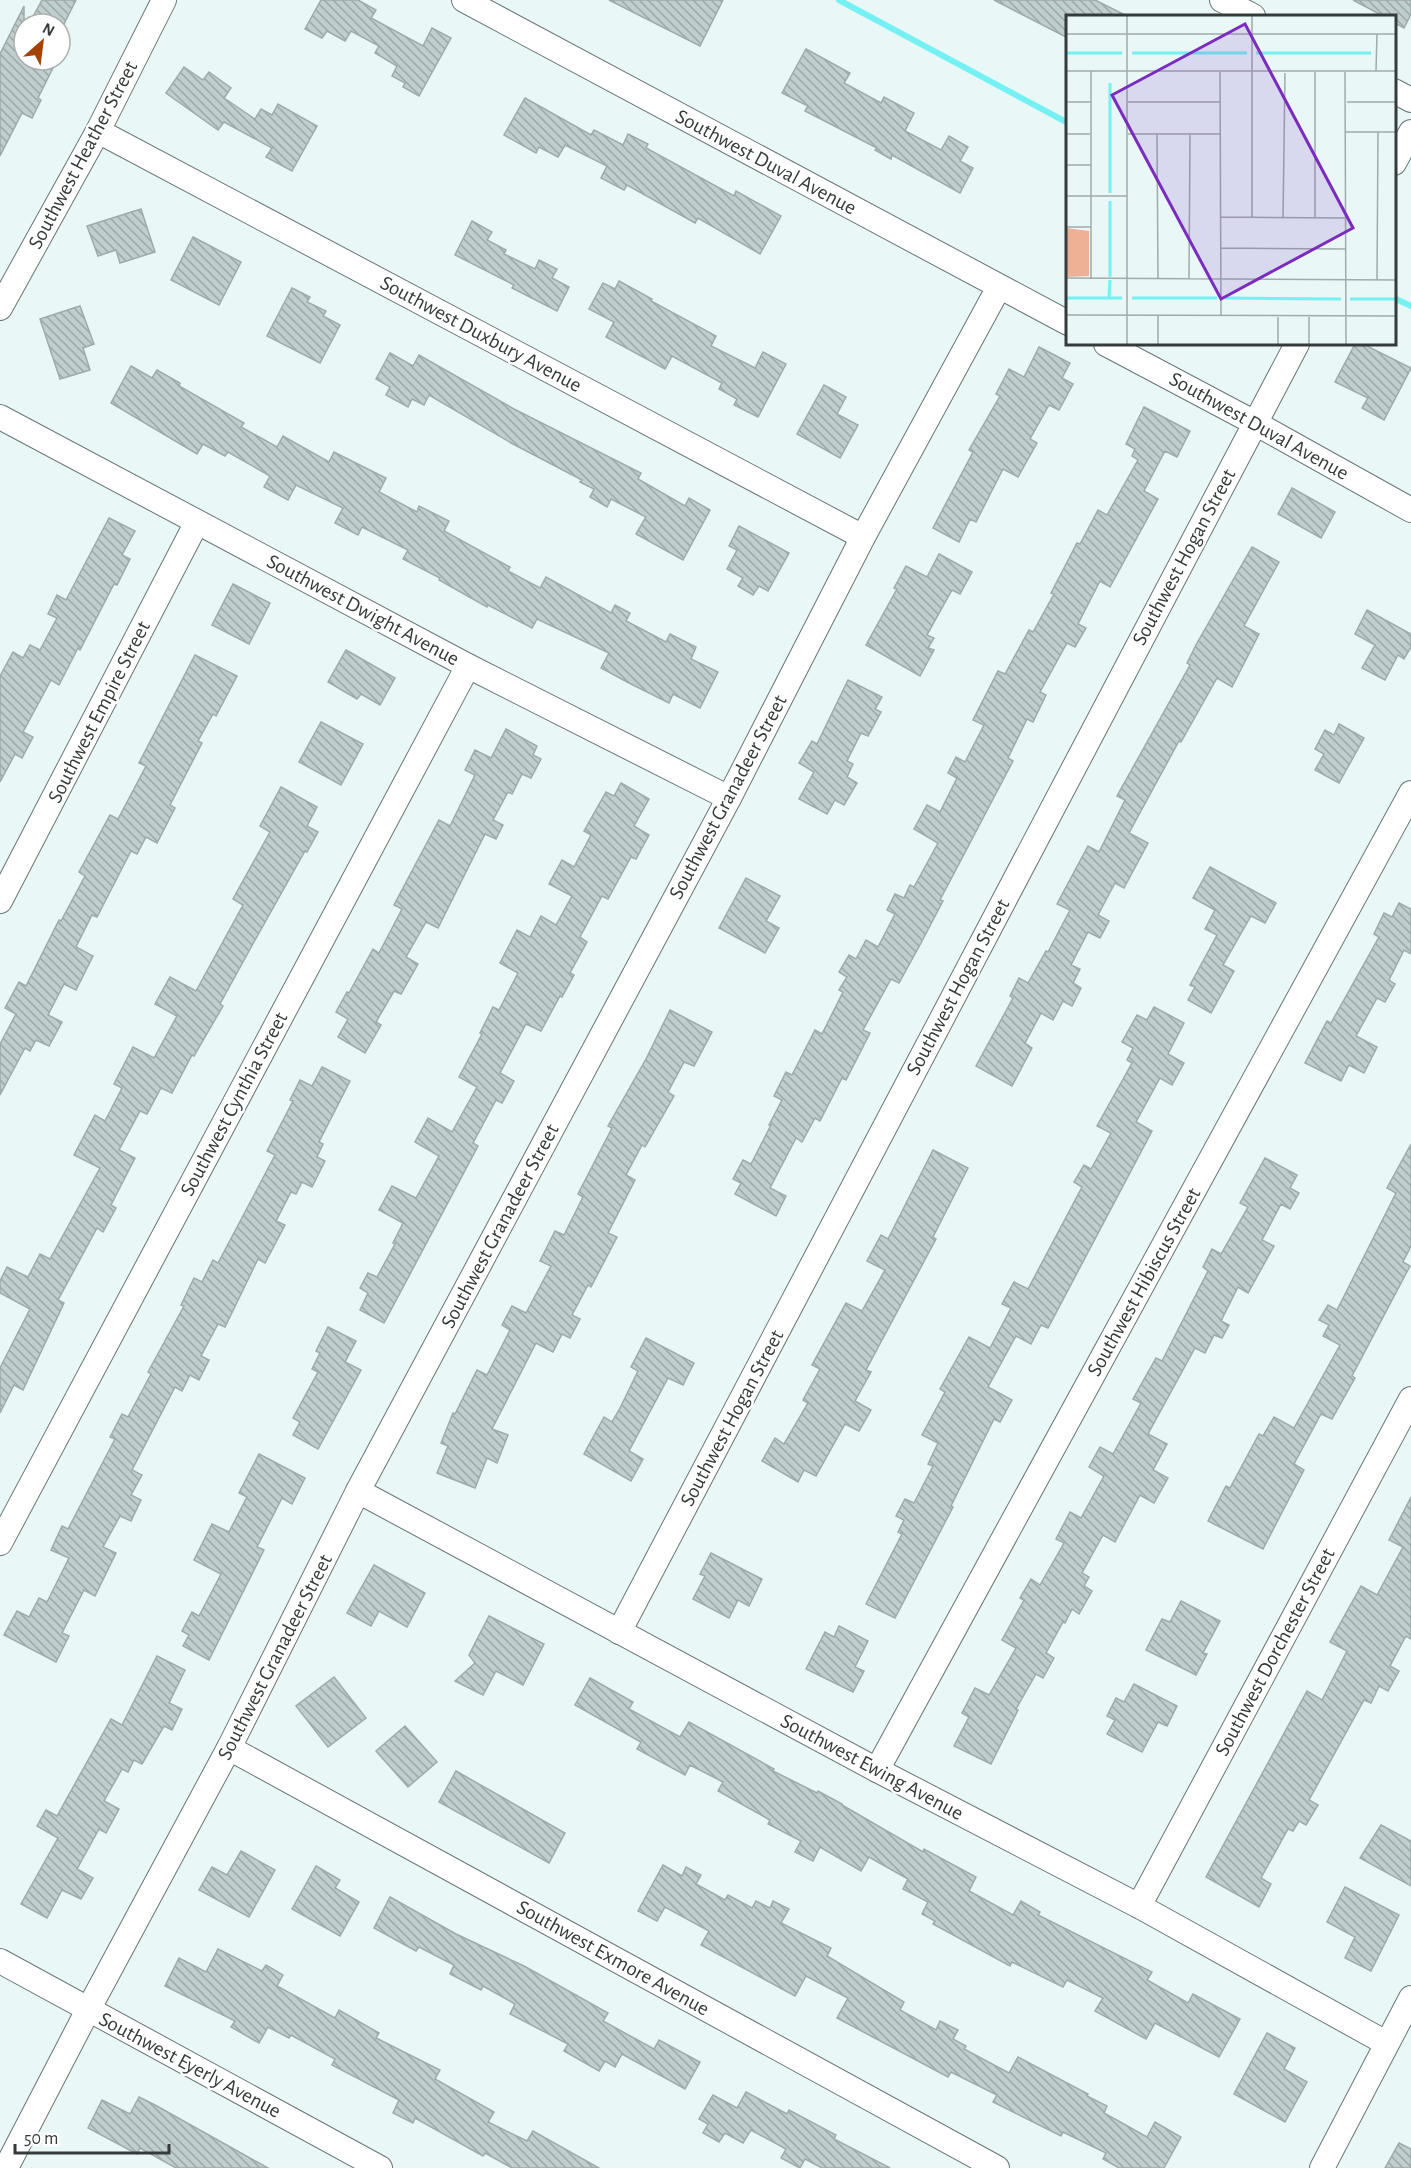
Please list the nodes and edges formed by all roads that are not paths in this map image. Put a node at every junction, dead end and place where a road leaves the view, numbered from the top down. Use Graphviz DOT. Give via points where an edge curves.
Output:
graph roads {
  1 [pos="164,0"];
  2 [pos="464,0"];
  3 [pos="1222,0"];
  4 [pos="1251,15"];
  5 [pos="1396,92"];
  6 [pos="1411,100"];
  7 [pos="98,131"];
  8 [pos="1411,132"];
  9 [pos="1396,161"];
  10 [pos="999,287"];
  11 [pos="0,308"];
  12 [pos="1066,322"];
  13 [pos="1108,345"];
  14 [pos="1296,345"];
  15 [pos="0,417"];
  16 [pos="1254,423"];
  17 [pos="1411,510"];
  18 [pos="197,522"];
  19 [pos="863,537"];
  20 [pos="468,666"];
  21 [pos="1411,793"];
  22 [pos="729,798"];
  23 [pos="0,901"];
  24 [pos="1411,1399"];
  25 [pos="358,1491"];
  26 [pos="0,1543"];
  27 [pos="619,1632"];
  28 [pos="229,1749"];
  29 [pos="877,1770"];
  30 [pos="1139,1906"];
  31 [pos="0,1961"];
  32 [pos="1411,1998"];
  33 [pos="88,2010"];
  34 [pos="1386,2043"];
  35 [pos="6,2168"];
  36 [pos="380,2168"];
  37 [pos="997,2168"];
  38 [pos="1322,2168"];
  1 -- 7 [label="street, Southwest Heather Street"];
  2 -- 10 [label="street, Southwest Duval Avenue"];
  3 -- 4 [label="street"];
  5 -- 6 [label="street"];
  7 -- 11 [label="street, Southwest Heather Street"];
  7 -- 19 [label="street, Southwest Duxbury Avenue"];
  8 -- 9 [label="street"];
  10 -- 12 [label="street, Southwest Duval Avenue"];
  10 -- 19 [label="street, Southwest Granadeer Street"];
  13 -- 16 [label="street, Southwest Duval Avenue"];
  14 -- 16 [label="street, Southwest Hogan Street"];
  15 -- 18 [label="street, Southwest Dwight Avenue"];
  16 -- 17 [label="street, Southwest Duval Avenue"];
  16 -- 27 [label="street, Southwest Hogan Street"];
  18 -- 20 [label="street, Southwest Dwight Avenue"];
  18 -- 23 [label="street, Southwest Empire Street"];
  19 -- 22 [label="street, Southwest Granadeer Street"];
  20 -- 22 [label="street, Southwest Dwight Avenue"];
  20 -- 26 [label="street, Southwest Cynthia Street"];
  21 -- 29 [label="street, Southwest Hibiscus Street"];
  22 -- 25 [label="street, Southwest Granadeer Street"];
  24 -- 30 [label="street, Southwest Dorchester Street"];
  25 -- 27 [label="street, Southwest Ewing Avenue"];
  25 -- 28 [label="street, Southwest Granadeer Street"];
  27 -- 29 [label="street, Southwest Ewing Avenue"];
  28 -- 33 [label="street, Southwest Granadeer Street"];
  28 -- 37 [label="street, Southwest Exmore Avenue"];
  29 -- 30 [label="street, Southwest Ewing Avenue"];
  30 -- 34 [label="street, Southwest Ewing Avenue"];
  31 -- 33 [label="street, Southwest Eyerly Avenue"];
  32 -- 34 [label="street"];
  33 -- 35 [label="street, Southwest Granadeer Street"];
  33 -- 36 [label="street, Southwest Eyerly Avenue"];
  34 -- 38 [label="street"];
}
